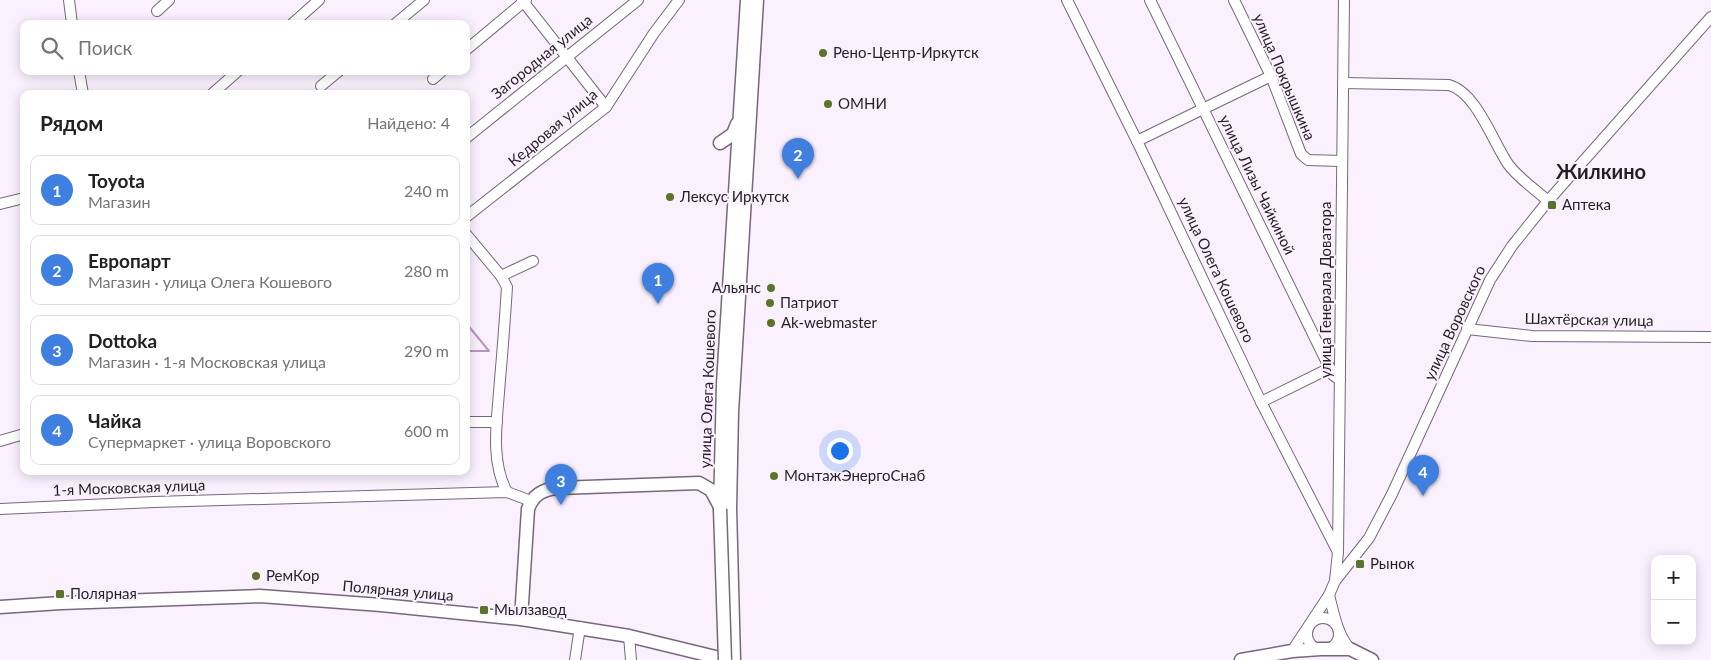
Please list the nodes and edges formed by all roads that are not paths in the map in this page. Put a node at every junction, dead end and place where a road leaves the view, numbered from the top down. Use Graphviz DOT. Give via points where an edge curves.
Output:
graph roads {
  1 [pos="69,0"];
  2 [pos="169,0"];
  3 [pos="319,0"];
  4 [pos="424,0"];
  5 [pos="638,0"];
  6 [pos="679,0"];
  7 [pos="747,0"];
  8 [pos="757,0"];
  9 [pos="1067,0"];
  10 [pos="1150,0"];
  11 [pos="1234,0"];
  12 [pos="1344,0"];
  13 [pos="524,1"];
  14 [pos="157,10"];
  15 [pos="1711,16"];
  16 [pos="72,20"];
  17 [pos="296,20"];
  18 [pos="401,20"];
  19 [pos="470,47"];
  20 [pos="566,57"];
  21 [pos="80,75"];
  22 [pos="233,75"];
  23 [pos="334,75"];
  24 [pos="437,75"];
  25 [pos="1271,76"];
  26 [pos="432,79"];
  27 [pos="1343,83"];
  28 [pos="321,86"];
  29 [pos="82,90"];
  30 [pos="217,90"];
  31 [pos="606,107"];
  32 [pos="1203,109"];
  33 [pos="740,111"];
  34 [pos="470,135"];
  35 [pos="1137,141"];
  36 [pos="720,143"];
  37 [pos="1342,161"];
  38 [pos="20,199"];
  39 [pos="1548,201"];
  40 [pos="0,204"];
  41 [pos="470,214"];
  42 [pos="470,239"];
  43 [pos="533,260"];
  44 [pos="501,276"];
  45 [pos="1467,329"];
  46 [pos="1711,337"];
  47 [pos="1330,368"];
  48 [pos="1340,380"];
  49 [pos="1261,402"];
  50 [pos="470,422"];
  51 [pos="497,422"];
  52 [pos="20,435"];
  53 [pos="0,442"];
  54 [pos="721,453"];
  55 [pos="694,483"];
  56 [pos="506,492"];
  57 [pos="531,501"];
  58 [pos="725,508"];
  59 [pos="0,509"];
  60 [pos="1338,552"];
  61 [pos="1335,581"];
  62 [pos="1329,595"];
  63 [pos="0,607"];
  64 [pos="521,619"];
  65 [pos="1310,624"];
  66 [pos="580,628"];
  67 [pos="1338,628"];
  68 [pos="629,636"];
  69 [pos="1321,649"];
  70 [pos="1350,650"];
  71 [pos="1292,651"];
  72 [pos="575,660"];
  73 [pos="631,660"];
  74 [pos="726,660"];
  75 [pos="734,660"];
  76 [pos="1241,660"];
  77 [pos="1372,660"];
  1 -- 16 [label="street"];
  2 -- 14 [label="street"];
  3 -- 17 [label="street"];
  4 -- 18 [label="street"];
  5 -- 20 [label="street, Загородная улица"];
  6 -- 31 [label="street, Кедровая улица"];
  7 -- 33 [label="main road, улица Олега Кошевого"];
  8 -- 58 [label="main road, улица Олега Кошевого"];
  9 -- 35 [label="street, улица Олега Кошевого"];
  10 -- 32 [label="street, улица Лизы Чайкиной"];
  11 -- 25 [label="street, улица Покрышкина"];
  12 -- 27 [label="street, улица Генерала Доватора"];
  13 -- 19 [label="street"];
  13 -- 20 [label="street"];
  15 -- 39 [label="street, улица Воровского"];
  20 -- 31 [label="street"];
  20 -- 34 [label="street, Загородная улица"];
  21 -- 29 [label="street"];
  22 -- 30 [label="street"];
  23 -- 28 [label="street"];
  24 -- 26 [label="street"];
  25 -- 32 [label="street"];
  25 -- 37 [label="street, улица Покрышкина" via="1303,157"];
  27 -- 37 [label="street, улица Генерала Доватора"];
  27 -- 39 [label="street" via="1455,87 1474,106 1509,165"];
  31 -- 41 [label="street, Кедровая улица"];
  32 -- 35 [label="street"];
  32 -- 47 [label="street, улица Лизы Чайкиной"];
  33 -- 36 [label="main road" via="733,134"];
  33 -- 54 [label="main road, улица Олега Кошевого"];
  35 -- 49 [label="street, улица Олега Кошевого"];
  37 -- 48 [label="street, улица Генерала Доватора"];
  38 -- 40 [label="street"];
  39 -- 45 [label="street, улица Воровского" via="1512,246"];
  42 -- 44 [label="street"];
  43 -- 44 [label="street"];
  44 -- 51 [label="street" via="507,287"];
  45 -- 46 [label="street, Шахтёрская улица" via="1532,336"];
  45 -- 61 [label="street, улица Воровского" via="1369,538"];
  47 -- 48 [label="street, улица Лизы Чайкиной"];
  47 -- 49 [label="street"];
  48 -- 60 [label="street, улица Генерала Доватора"];
  49 -- 60 [label="street, улица Олега Кошевого"];
  50 -- 51 [label="street"];
  51 -- 56 [label="street" via="500,480"];
  52 -- 53 [label="street"];
  54 -- 55 [label="main road" via="711,474"];
  54 -- 58 [label="main road, улица Олега Кошевого"];
  55 -- 57 [label="main road" via="551,488"];
  55 -- 58 [label="main road" via="711,490"];
  56 -- 57 [label="street, 1-я Московская улица"];
  56 -- 59 [label="street, 1-я Московская улица"];
  57 -- 64 [label="main road"];
  58 -- 74 [label="main road, улица Олега Кошевого, bridge"];
  58 -- 75 [label="main road, улица Олега Кошевого"];
  60 -- 61 [label="street, улица Генерала Доватора"];
  61 -- 62 [label="street, улица Воровского"];
  62 -- 65 [label="street, улица Воровского"];
  62 -- 67 [label="street"];
  63 -- 64 [label="main road, Полярная улица" via="260,596"];
  64 -- 66 [label="main road, Полярная улица"];
  65 -- 67 [label="street" via="1318,618 1328,618"];
  65 -- 69 [label="street" via="1308,638 1313,646"];
  65 -- 71 [label="street, улица Воровского"];
  66 -- 68 [label="main road, Полярная улица"];
  66 -- 72 [label="street"];
  67 -- 69 [label="street" via="1336,643 1328,649"];
  67 -- 70 [label="street"];
  68 -- 73 [label="street"];
  68 -- 74 [label="main road, Полярная улица"];
  69 -- 70 [label="main road"];
  69 -- 71 [label="main road"];
  70 -- 77 [label="main road"];
  71 -- 76 [label="main road"];
}
